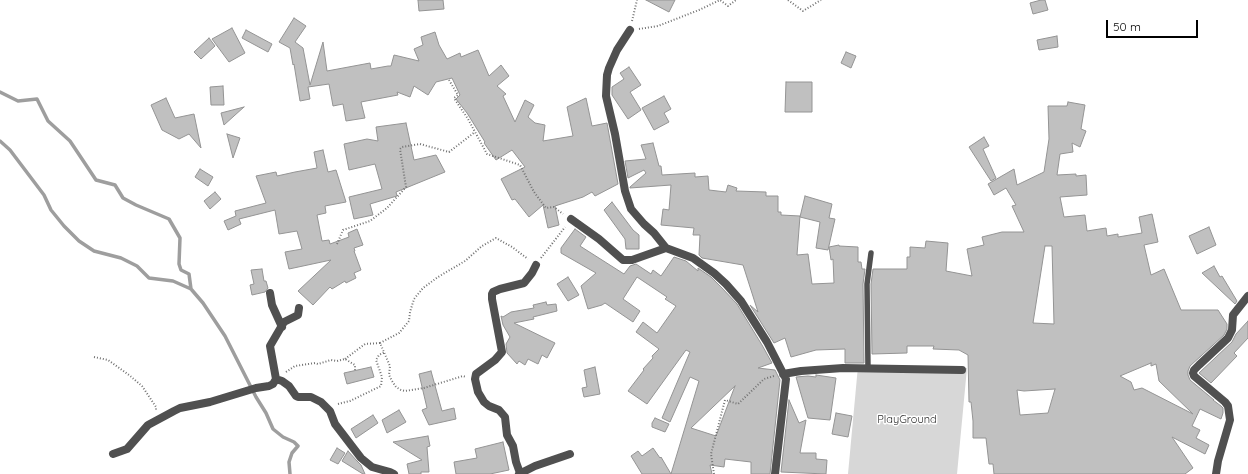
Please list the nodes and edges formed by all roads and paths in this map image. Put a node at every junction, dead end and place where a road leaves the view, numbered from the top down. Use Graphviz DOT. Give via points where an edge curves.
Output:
graph roads {
  1 [pos="637,0"];
  2 [pos="736,0"];
  3 [pos="788,0"];
  4 [pos="821,0"];
  5 [pos="630,30"];
  6 [pos="449,80"];
  7 [pos="475,132"];
  8 [pos="571,219"];
  9 [pos="337,244"];
  10 [pos="666,248"];
  11 [pos="871,253"];
  12 [pos="536,265"];
  13 [pos="270,293"];
  14 [pos="1248,296"];
  15 [pos="299,308"];
  16 [pos="282,327"];
  17 [pos="380,343"];
  18 [pos="385,352"];
  19 [pos="94,357"];
  20 [pos="345,359"];
  21 [pos="868,369"];
  22 [pos="355,370"];
  23 [pos="962,370"];
  24 [pos="783,374"];
  25 [pos="276,379"];
  26 [pos="475,379"];
  27 [pos="326,407"];
  28 [pos="157,419"];
  29 [pos="113,454"];
  30 [pos="570,454"];
  31 [pos="519,473"];
  32 [pos="394,474"];
  33 [pos="714,474"];
  34 [pos="774,474"];
  35 [pos="1216,474"];
  1 -- 5 [label="path"];
  2 -- 5 [label="path" via="728,6 720,0 658,26"];
  3 -- 4 [label="path" via="803,12"];
  5 -- 10 [label="street" via="609,68 606,96 631,209"];
  6 -- 7 [label="path" via="458,95 454,98"];
  7 -- 8 [label="path" via="487,154 520,165 546,208 554,207"];
  7 -- 9 [label="path" via="450,152 420,144 402,146 400,149 406,187 387,208 370,221 343,230"];
  8 -- 10 [label="street" via="623,260 632,260"];
  8 -- 12 [label="path"];
  10 -- 24 [label="street" via="693,258 726,284 753,319"];
  11 -- 21 [label="lane" via="868,284"];
  12 -- 17 [label="path" via="496,238 423,288 414,299 409,321 399,333"];
  12 -- 26 [label="street" via="521,285 493,292 492,299 502,352 497,359 476,374"];
  13 -- 16 [label="street" via="272,305"];
  14 -- 35 [label="street" via="1233,315 1232,330 1228,338 1193,373 1228,406 1230,420"];
  15 -- 16 [label="street" via="298,315 286,321"];
  16 -- 25 [label="street" via="270,346"];
  17 -- 18 [label="path"];
  17 -- 20 [label="path" via="365,344"];
  18 -- 26 [label="path" via="392,382 405,392 463,376"];
  18 -- 27 [label="path" via="376,360 382,377 381,386 350,401"];
  19 -- 28 [label="path" via="108,360 142,386 156,407"];
  20 -- 22 [label="path" via="355,365"];
  20 -- 25 [label="path" via="295,366"];
  21 -- 23 [label="street"];
  21 -- 24 [label="street" via="843,368"];
  24 -- 33 [label="path" via="764,379 738,404 725,400 711,454"];
  24 -- 34 [label="street" via="786,383"];
  25 -- 27 [label="street" via="289,386 296,396 311,397"];
  25 -- 28 [label="street" via="270,386 180,408"];
  26 -- 31 [label="street" via="484,402 500,410 505,417 508,439 513,446"];
  27 -- 32 [label="street" via="335,424 361,458 372,467"];
  28 -- 29 [label="street" via="148,425 127,449"];
  30 -- 31 [label="street"];
}
